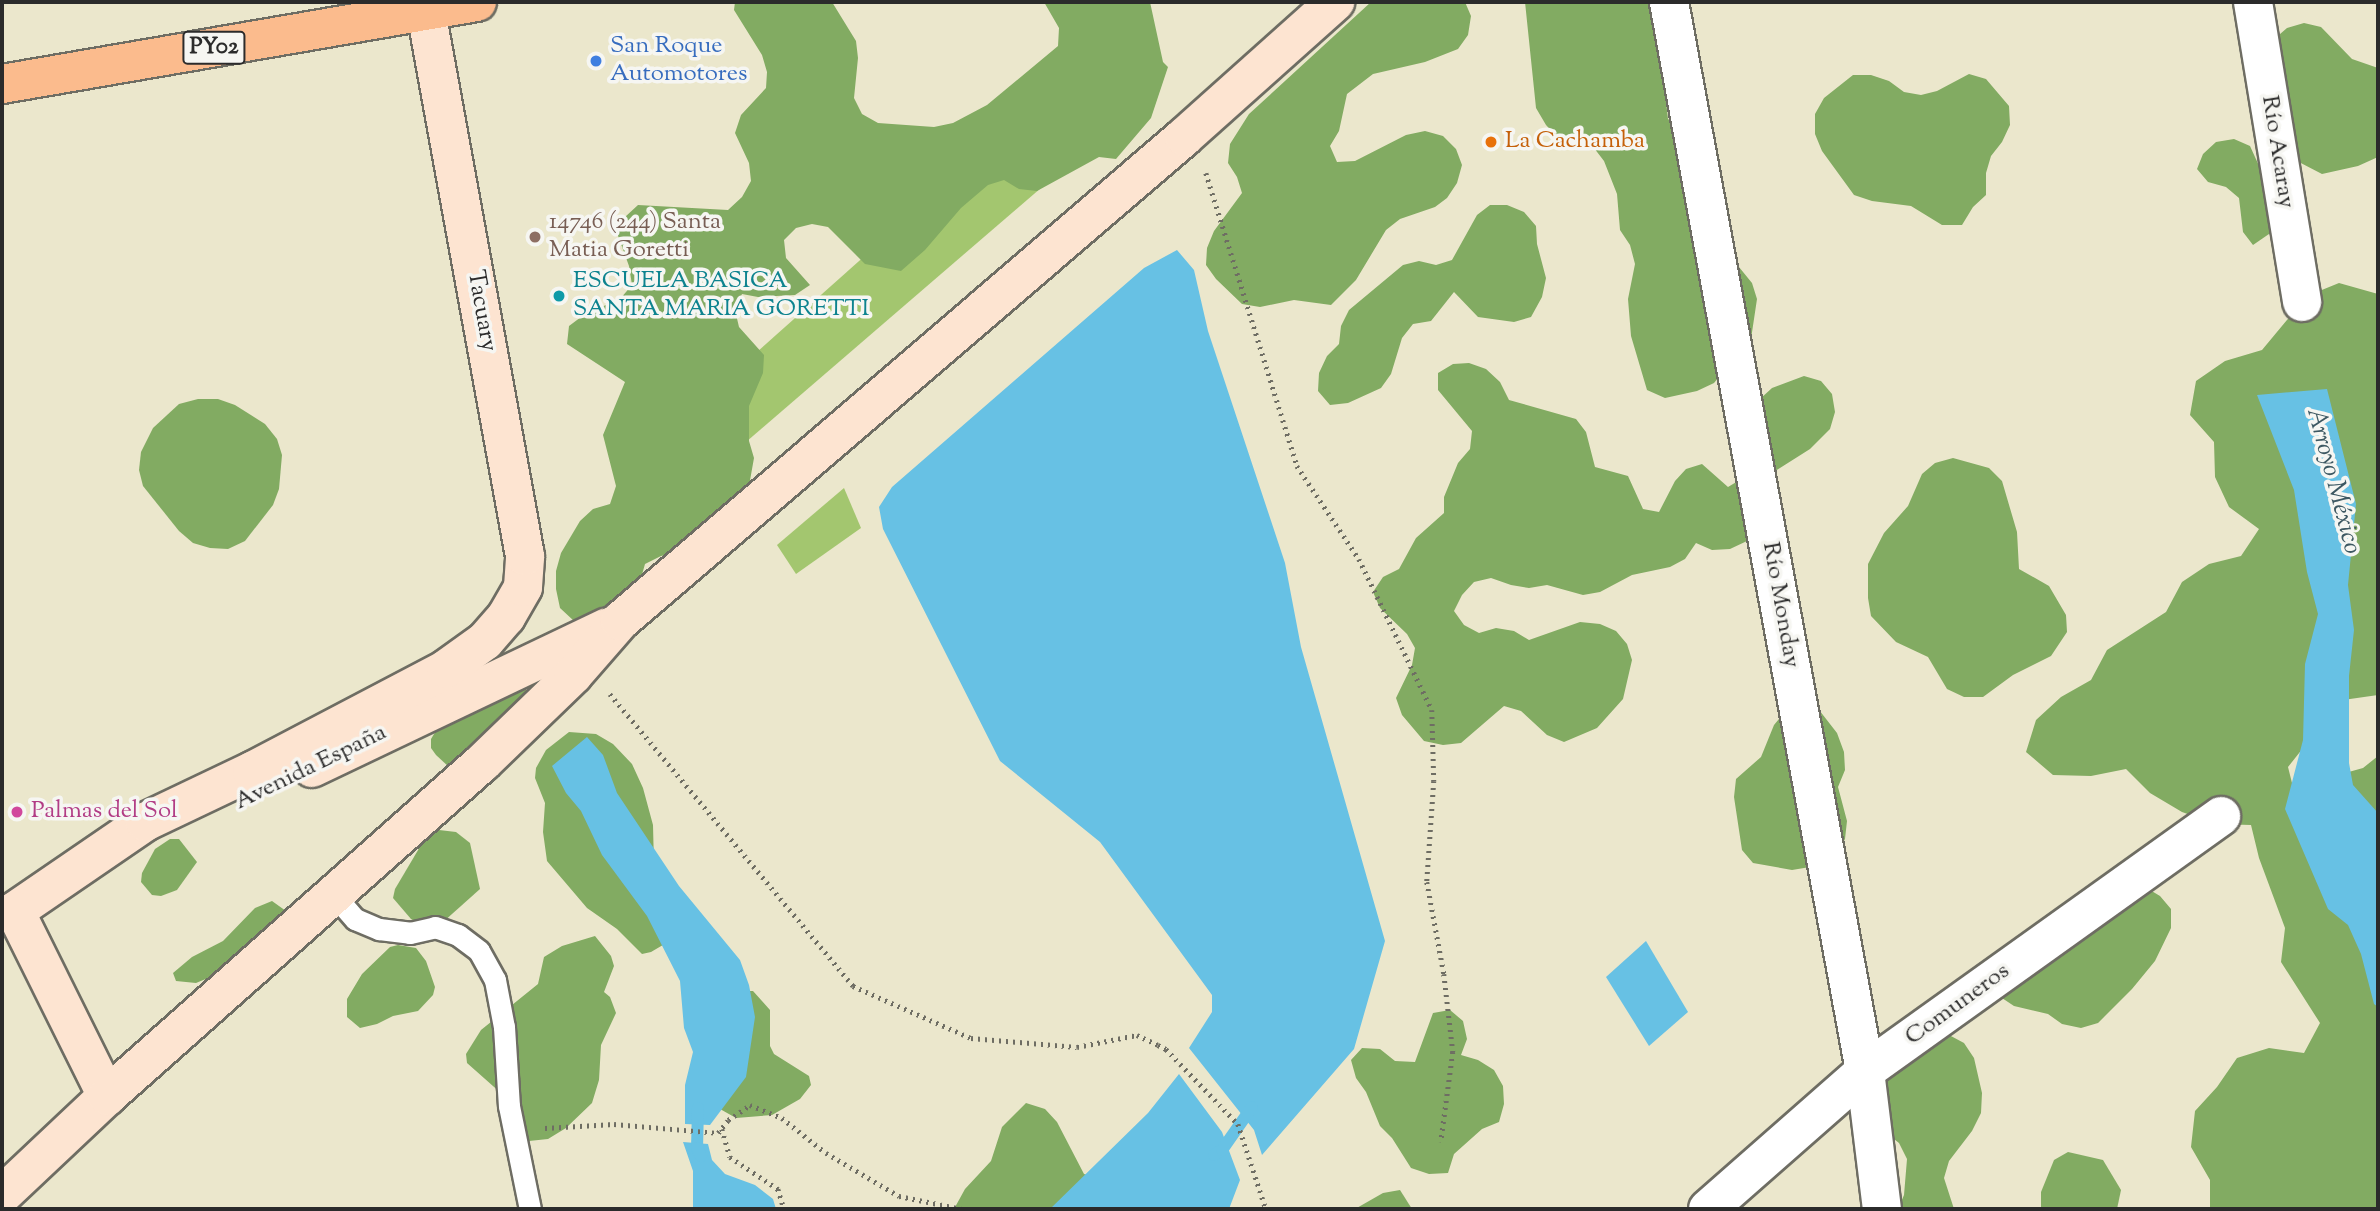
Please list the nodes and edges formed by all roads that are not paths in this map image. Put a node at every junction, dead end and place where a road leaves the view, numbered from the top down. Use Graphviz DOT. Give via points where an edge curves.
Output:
graph roads {
  1 [pos="477,2"];
  2 [pos="1335,2"];
  3 [pos="1669,2"];
  4 [pos="2253,2"];
  5 [pos="425,7"];
  6 [pos="2,84"];
  7 [pos="2302,302"];
  8 [pos="621,621"];
  9 [pos="2221,816"];
  10 [pos="334,895"];
  11 [pos="8,915"];
  12 [pos="1865,1071"];
  13 [pos="107,1096"];
  14 [pos="2,1195"];
  15 [pos="530,1209"];
  16 [pos="1708,1209"];
  17 [pos="1882,1209"];
  1 -- 5 [label="highway, PY02"];
  2 -- 8 [label="street"];
  3 -- 12 [label="street, Río Monday"];
  4 -- 7 [label="street, Río Acaray"];
  5 -- 6 [label="highway, PY02"];
  5 -- 11 [label="street, Tacuary" via="525,556 523,587 485,641 446,669 145,822"];
  8 -- 10 [label="street" via="482,763"];
  8 -- 11 [label="street, Avenida España"];
  9 -- 12 [label="street, Comuneros"];
  10 -- 13 [label="street"];
  10 -- 15 [label="lane" via="355,919 367,924 410,933 435,927 458,935 479,951 495,980 513,1130"];
  11 -- 13 [label="street"];
  12 -- 16 [label="street, Comuneros"];
  12 -- 17 [label="street, Río Monday"];
  13 -- 14 [label="street"];
}
